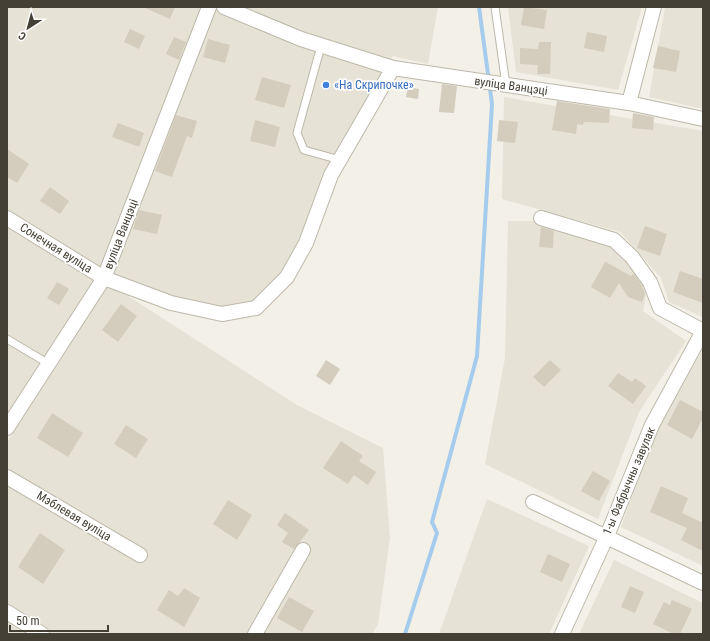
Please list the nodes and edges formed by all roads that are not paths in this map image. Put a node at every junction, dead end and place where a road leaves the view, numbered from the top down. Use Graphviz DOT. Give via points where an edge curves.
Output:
graph roads {
  1 [pos="208,7"];
  2 [pos="224,7"];
  3 [pos="495,7"];
  4 [pos="654,7"];
  5 [pos="321,46"];
  6 [pos="393,68"];
  7 [pos="502,85"];
  8 [pos="629,103"];
  9 [pos="703,119"];
  10 [pos="340,160"];
  11 [pos="7,218"];
  12 [pos="541,218"];
  13 [pos="104,278"];
  14 [pos="703,331"];
  15 [pos="7,339"];
  16 [pos="49,364"];
  17 [pos="7,428"];
  18 [pos="7,477"];
  19 [pos="533,502"];
  20 [pos="606,536"];
  21 [pos="302,550"];
  22 [pos="140,555"];
  23 [pos="703,583"];
  24 [pos="7,612"];
  25 [pos="42,634"];
  26 [pos="255,634"];
  27 [pos="562,634"];
  1 -- 13 [label="street, вуліца Ванцэці"];
  2 -- 5 [label="street, вуліца Ванцэці"];
  3 -- 7 [label="lane"];
  4 -- 8 [label="street"];
  5 -- 6 [label="street, вуліца Ванцэці"];
  5 -- 10 [label="lane" via="296,133 304,150"];
  6 -- 7 [label="street, вуліца Ванцэці"];
  6 -- 10 [label="street, вуліца Ванцэці"];
  7 -- 8 [label="street, вуліца Ванцэці"];
  8 -- 9 [label="street, вуліца Ванцэці"];
  10 -- 13 [label="street, вуліца Ванцэці" via="331,175 306,243 286,277 256,308 222,314 171,304"];
  11 -- 13 [label="street, Сонечная вуліца"];
  12 -- 14 [label="street, 1-ы Фабрычны завулак" via="614,240 632,257 650,282 660,308"];
  13 -- 16 [label="street"];
  14 -- 20 [label="street, 1-ы Фабрычны завулак" via="652,425"];
  15 -- 16 [label="lane"];
  16 -- 17 [label="street"];
  18 -- 22 [label="street, Мэблевая вуліца"];
  19 -- 20 [label="street"];
  20 -- 23 [label="street"];
  20 -- 27 [label="street, 1-ы Фабрычны завулак"];
  21 -- 26 [label="street"];
  24 -- 25 [label="street"];
}
